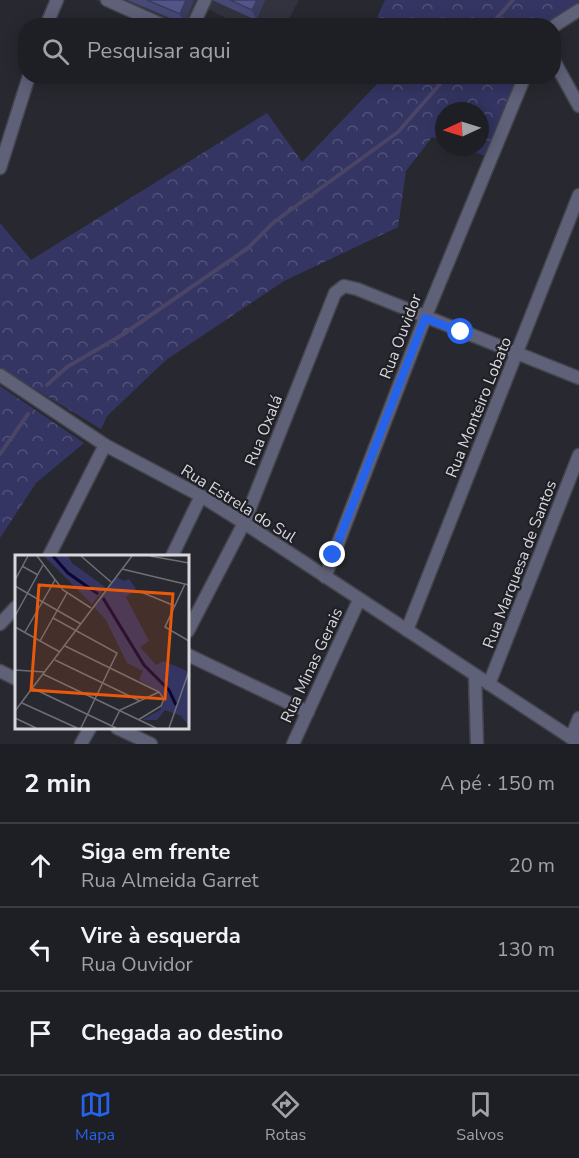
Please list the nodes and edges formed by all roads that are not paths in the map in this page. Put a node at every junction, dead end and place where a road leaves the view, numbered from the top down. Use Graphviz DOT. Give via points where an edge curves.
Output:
graph roads {
  1 [pos="57,0"];
  2 [pos="107,0"];
  3 [pos="205,0"];
  4 [pos="579,10"];
  5 [pos="49,18"];
  6 [pos="147,18"];
  7 [pos="195,18"];
  8 [pos="561,22"];
  9 [pos="561,74"];
  10 [pos="26,84"];
  11 [pos="522,84"];
  12 [pos="579,106"];
  13 [pos="0,168"];
  14 [pos="579,195"];
  15 [pos="425,318"];
  16 [pos="516,353"];
  17 [pos="0,375"];
  18 [pos="579,378"];
  19 [pos="105,445"];
  20 [pos="579,455"];
  21 [pos="201,496"];
  22 [pos="244,523"];
  23 [pos="50,555"];
  24 [pos="172,555"];
  25 [pos="325,577"];
  26 [pos="359,600"];
  27 [pos="15,608"];
  28 [pos="0,624"];
  29 [pos="189,629"];
  30 [pos="407,630"];
  31 [pos="189,655"];
  32 [pos="0,671"];
  33 [pos="475,676"];
  34 [pos="15,678"];
  35 [pos="489,684"];
  36 [pos="308,712"];
  37 [pos="579,718"];
  38 [pos="89,729"];
  39 [pos="119,729"];
  40 [pos="575,740"];
  41 [pos="81,744"];
  42 [pos="151,744"];
  43 [pos="293,744"];
  44 [pos="477,744"];
  1 -- 5 [label="street"];
  2 -- 6 [label="street"];
  3 -- 7 [label="street"];
  4 -- 8 [label="street"];
  9 -- 12 [label="street"];
  10 -- 13 [label="street"];
  11 -- 15 [label="street, Rua Ouvidor"];
  14 -- 16 [label="street, Rua Monteiro Lobato"];
  15 -- 16 [label="street"];
  15 -- 22 [label="street, Rua Oxalá" via="357,289 344,286 335,293"];
  15 -- 25 [label="street, Rua Ouvidor"];
  16 -- 18 [label="street"];
  16 -- 30 [label="street, Rua Monteiro Lobato"];
  17 -- 19 [label="street, Rua Estrela do Sul"];
  19 -- 21 [label="street, Rua Estrela do Sul"];
  19 -- 23 [label="street"];
  20 -- 35 [label="street, Rua Marquesa de Santos"];
  21 -- 22 [label="street, Rua Estrela do Sul"];
  21 -- 24 [label="street"];
  22 -- 25 [label="street, Rua Estrela do Sul"];
  22 -- 29 [label="street, Rua Oxalá"];
  25 -- 26 [label="street, Rua Estrela do Sul"];
  26 -- 30 [label="street, Rua Estrela do Sul"];
  26 -- 36 [label="street, Rua Minas Gerais"];
  27 -- 28 [label="street"];
  30 -- 33 [label="street, Rua Estrela do Sul"];
  31 -- 36 [label="street"];
  32 -- 34 [label="street"];
  33 -- 35 [label="street, Rua Estrela do Sul"];
  33 -- 44 [label="street"];
  35 -- 40 [label="street, Rua Estrela do Sul"];
  36 -- 43 [label="street, Rua Minas Gerais"];
  37 -- 40 [label="street"];
  38 -- 41 [label="street"];
  39 -- 42 [label="street"];
}
